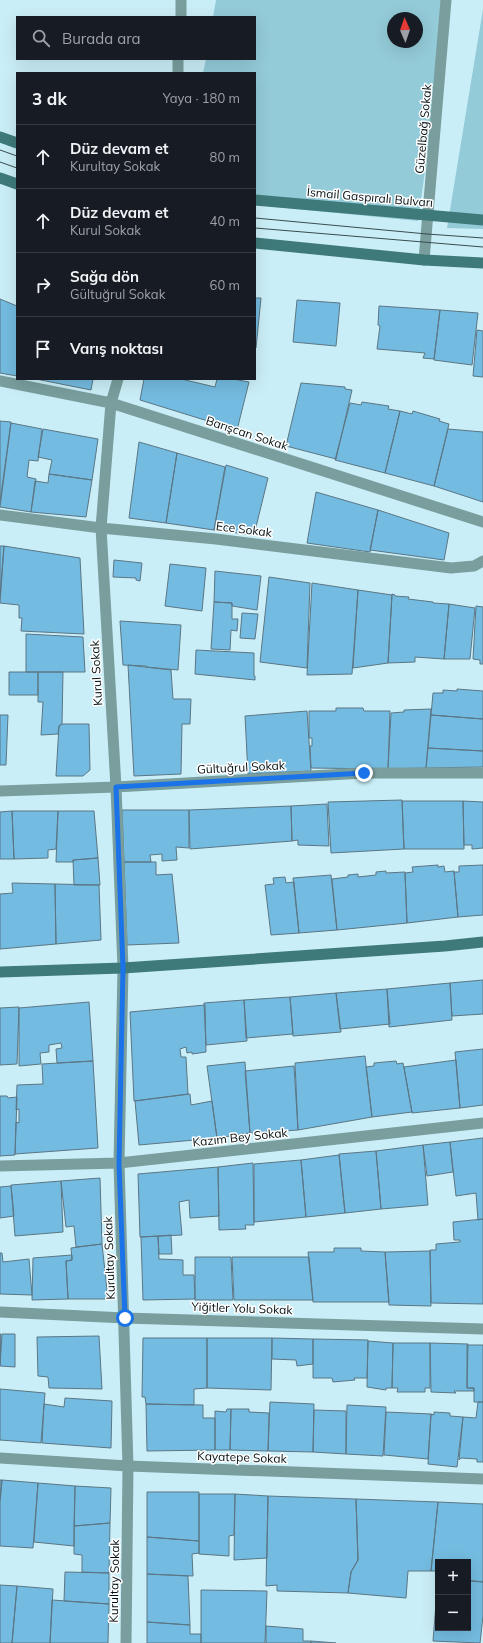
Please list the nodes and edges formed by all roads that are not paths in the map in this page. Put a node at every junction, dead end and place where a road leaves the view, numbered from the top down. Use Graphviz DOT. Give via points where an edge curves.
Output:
graph roads {
  1 [pos="181,0"];
  2 [pos="446,0"];
  3 [pos="180,16"];
  4 [pos="178,60"];
  5 [pos="178,72"];
  6 [pos="0,137"];
  7 [pos="16,143"];
  8 [pos="0,178"];
  9 [pos="16,184"];
  10 [pos="256,200"];
  11 [pos="429,215"];
  12 [pos="483,220"];
  13 [pos="256,243"];
  14 [pos="424,260"];
  15 [pos="483,263"];
  16 [pos="118,380"];
  17 [pos="0,381"];
  18 [pos="111,403"];
  19 [pos="0,515"];
  20 [pos="483,522"];
  21 [pos="101,528"];
  22 [pos="483,561"];
  23 [pos="483,773"];
  24 [pos="116,787"];
  25 [pos="0,791"];
  26 [pos="483,942"];
  27 [pos="123,968"];
  28 [pos="0,972"];
  29 [pos="483,1123"];
  30 [pos="119,1164"];
  31 [pos="0,1166"];
  32 [pos="0,1312"];
  33 [pos="125,1318"];
  34 [pos="483,1329"];
  35 [pos="0,1458"];
  36 [pos="128,1466"];
  37 [pos="483,1479"];
  38 [pos="126,1643"];
  1 -- 3 [label="street"];
  2 -- 11 [label="street, Güzelbağ Sokak"];
  4 -- 5 [label="street"];
  6 -- 7 [label="main road"];
  8 -- 9 [label="main road"];
  10 -- 11 [label="main road, İsmail Gaspıralı Bulvarı"];
  11 -- 12 [label="main road, İsmail Gaspıralı Bulvarı"];
  11 -- 14 [label="street, Güzelbağ Sokak"];
  13 -- 14 [label="main road"];
  14 -- 15 [label="main road"];
  16 -- 18 [label="street, Kurul Sokak"];
  17 -- 18 [label="street, Barışcan Sokak"];
  18 -- 20 [label="street, Barışcan Sokak"];
  18 -- 21 [label="street, Kurul Sokak"];
  19 -- 21 [label="street, Ece Sokak"];
  21 -- 22 [label="street, Ece Sokak" via="216,538 451,568 474,566"];
  21 -- 24 [label="street, Kurul Sokak"];
  23 -- 24 [label="street, Gültuğrul Sokak" via="364,773"];
  24 -- 25 [label="street, Gültuğrul Sokak"];
  24 -- 27 [label="street, Kurul Sokak"];
  26 -- 27 [label="main road"];
  27 -- 28 [label="main road"];
  27 -- 30 [label="street, Kurultay Sokak"];
  29 -- 30 [label="street, Kazım Bey Sokak"];
  30 -- 31 [label="street, Kazım Bey Sokak"];
  30 -- 33 [label="street, Kurultay Sokak"];
  32 -- 33 [label="street, Yiğitler Yolu Sokak"];
  33 -- 34 [label="street, Yiğitler Yolu Sokak"];
  33 -- 36 [label="street, Kurultay Sokak"];
  35 -- 36 [label="street, Kayatepe Sokak"];
  36 -- 37 [label="street, Kayatepe Sokak"];
  36 -- 38 [label="street, Kurultay Sokak"];
}
